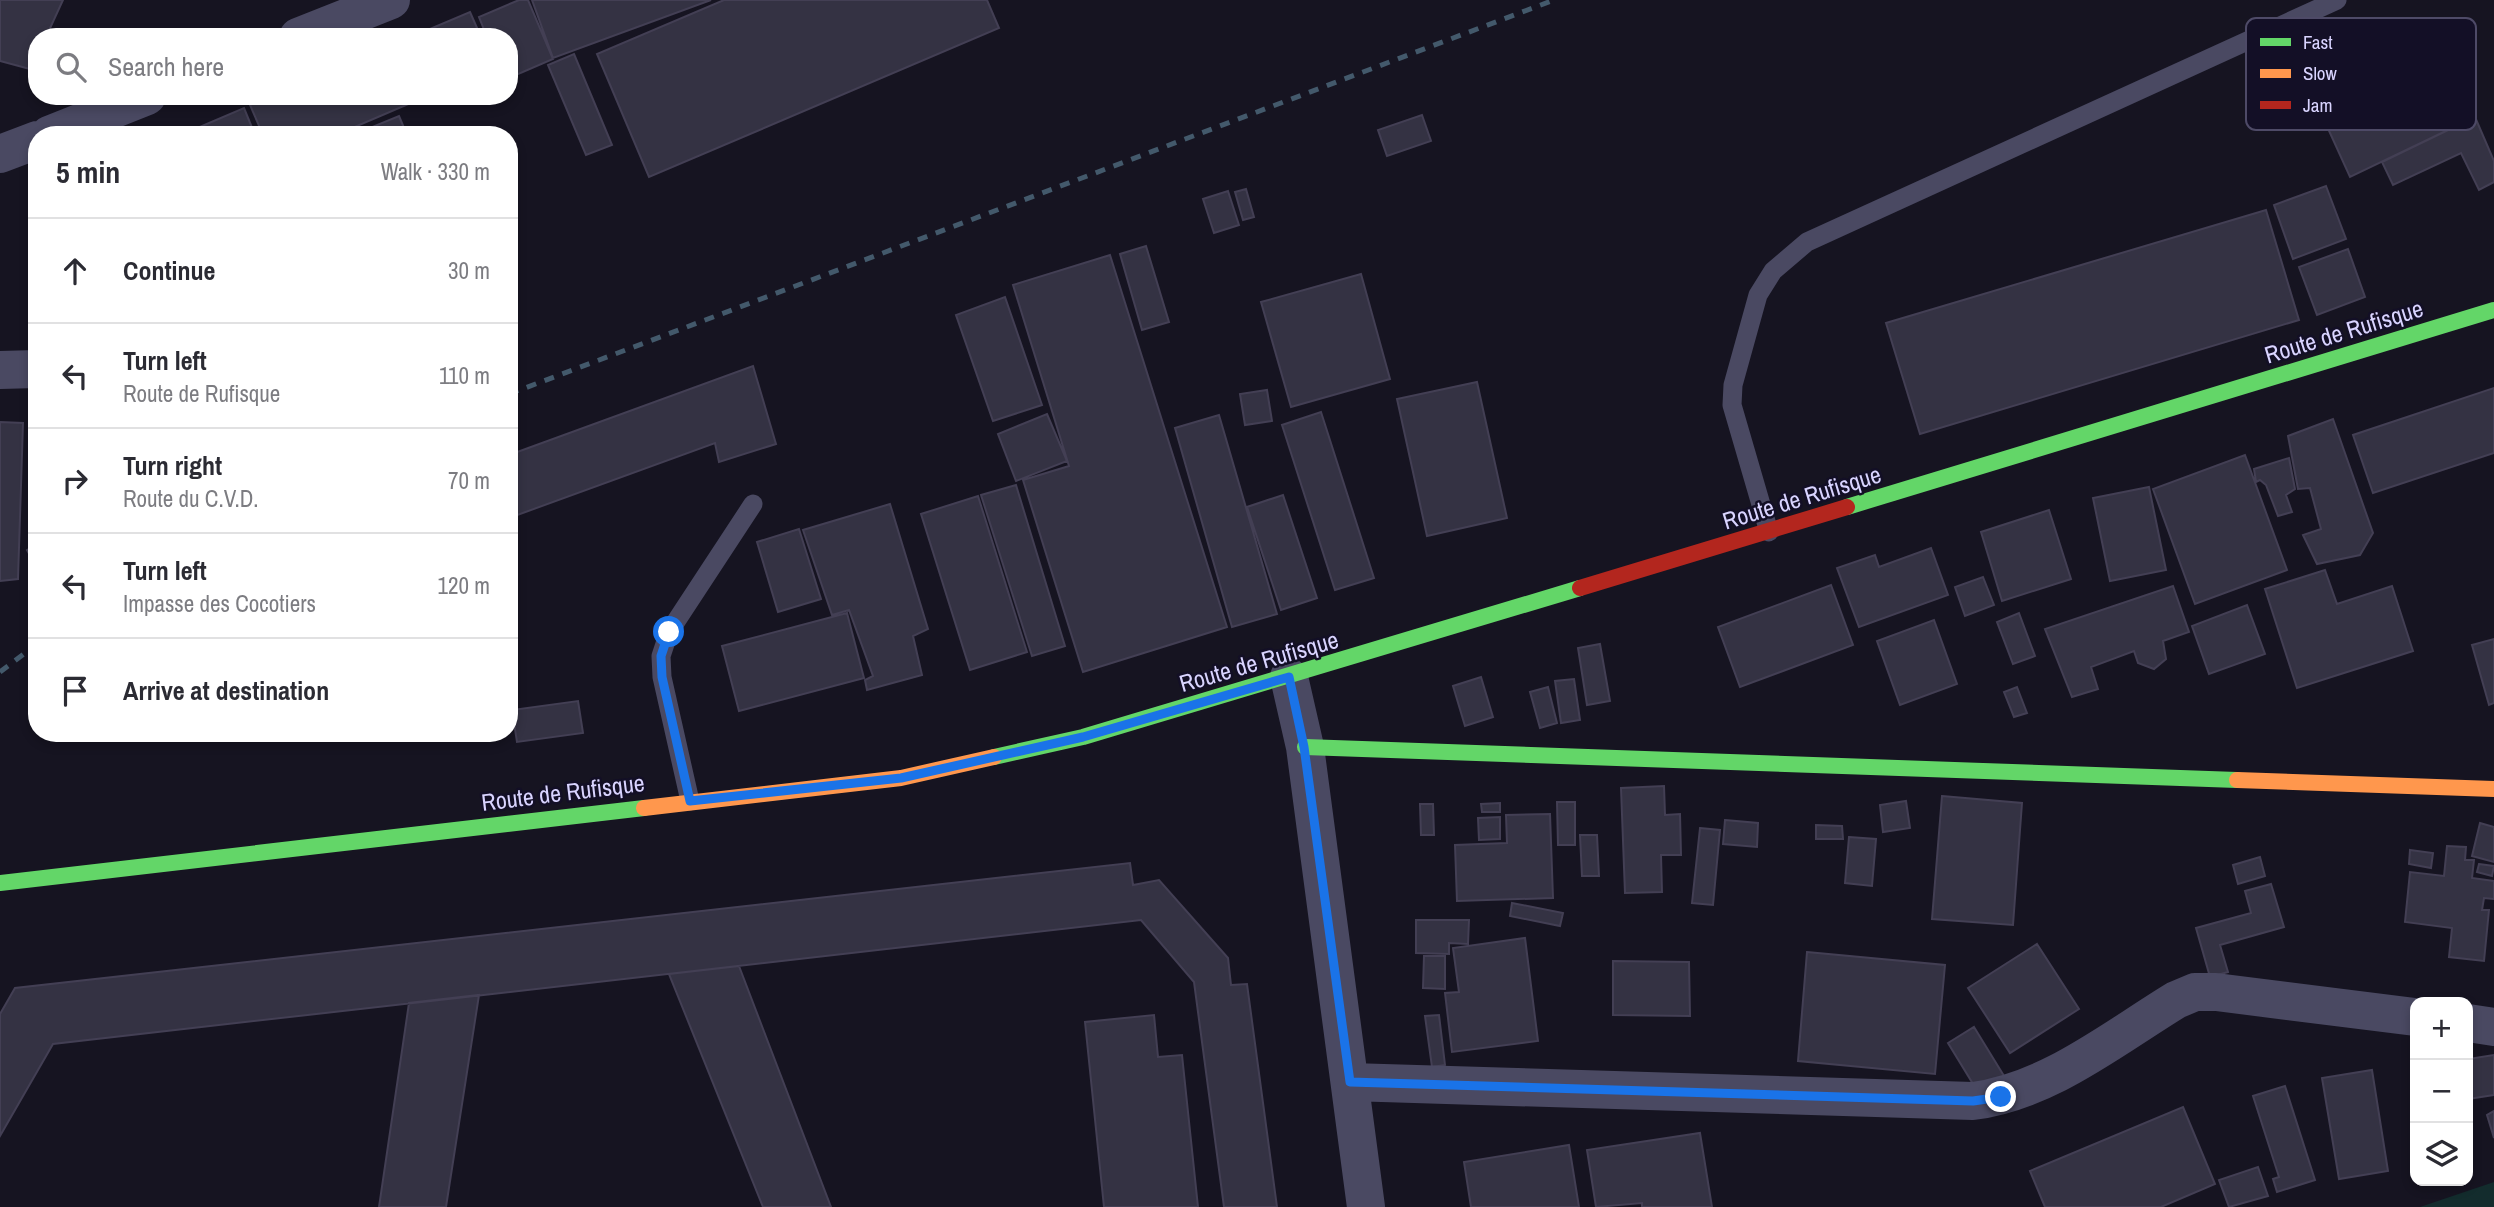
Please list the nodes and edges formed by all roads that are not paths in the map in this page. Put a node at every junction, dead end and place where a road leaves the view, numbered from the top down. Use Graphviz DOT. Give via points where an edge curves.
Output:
graph roads {
  1 [pos="391,0"];
  2 [pos="2337,0"];
  3 [pos="2298,18"];
  4 [pos="321,28"];
  5 [pos="2246,42"];
  6 [pos="124,105"];
  7 [pos="72,126"];
  8 [pos="28,143"];
  9 [pos="0,154"];
  10 [pos="2494,310"];
  11 [pos="28,369"];
  12 [pos="0,370"];
  13 [pos="753,504"];
  14 [pos="1769,531"];
  15 [pos="1289,677"];
  16 [pos="1304,747"];
  17 [pos="2494,789"];
  18 [pos="690,801"];
  19 [pos="0,883"];
  20 [pos="2410,1016"];
  21 [pos="2473,1024"];
  22 [pos="2494,1027"];
  23 [pos="1350,1082"];
  24 [pos="1366,1207"];
  1 -- 4 [label="street"];
  2 -- 3 [label="lane"];
  5 -- 14 [label="lane" via="1807,242 1773,271 1758,295 1737,367 1732,405"];
  6 -- 7 [label="street"];
  8 -- 9 [label="street"];
  10 -- 14 [label="main road, Route de Rufisque"];
  11 -- 12 [label="street"];
  13 -- 18 [label="lane" via="669,632 661,656"];
  14 -- 15 [label="main road, Route de Rufisque"];
  15 -- 16 [label="street"];
  15 -- 18 [label="main road, Route de Rufisque" via="1083,737 901,778"];
  16 -- 17 [label="main road"];
  16 -- 23 [label="street"];
  18 -- 19 [label="main road, Route de Rufisque"];
  20 -- 23 [label="street" via="2195,992 2037,1085 1973,1101"];
  21 -- 22 [label="street"];
  23 -- 24 [label="street"];
}
